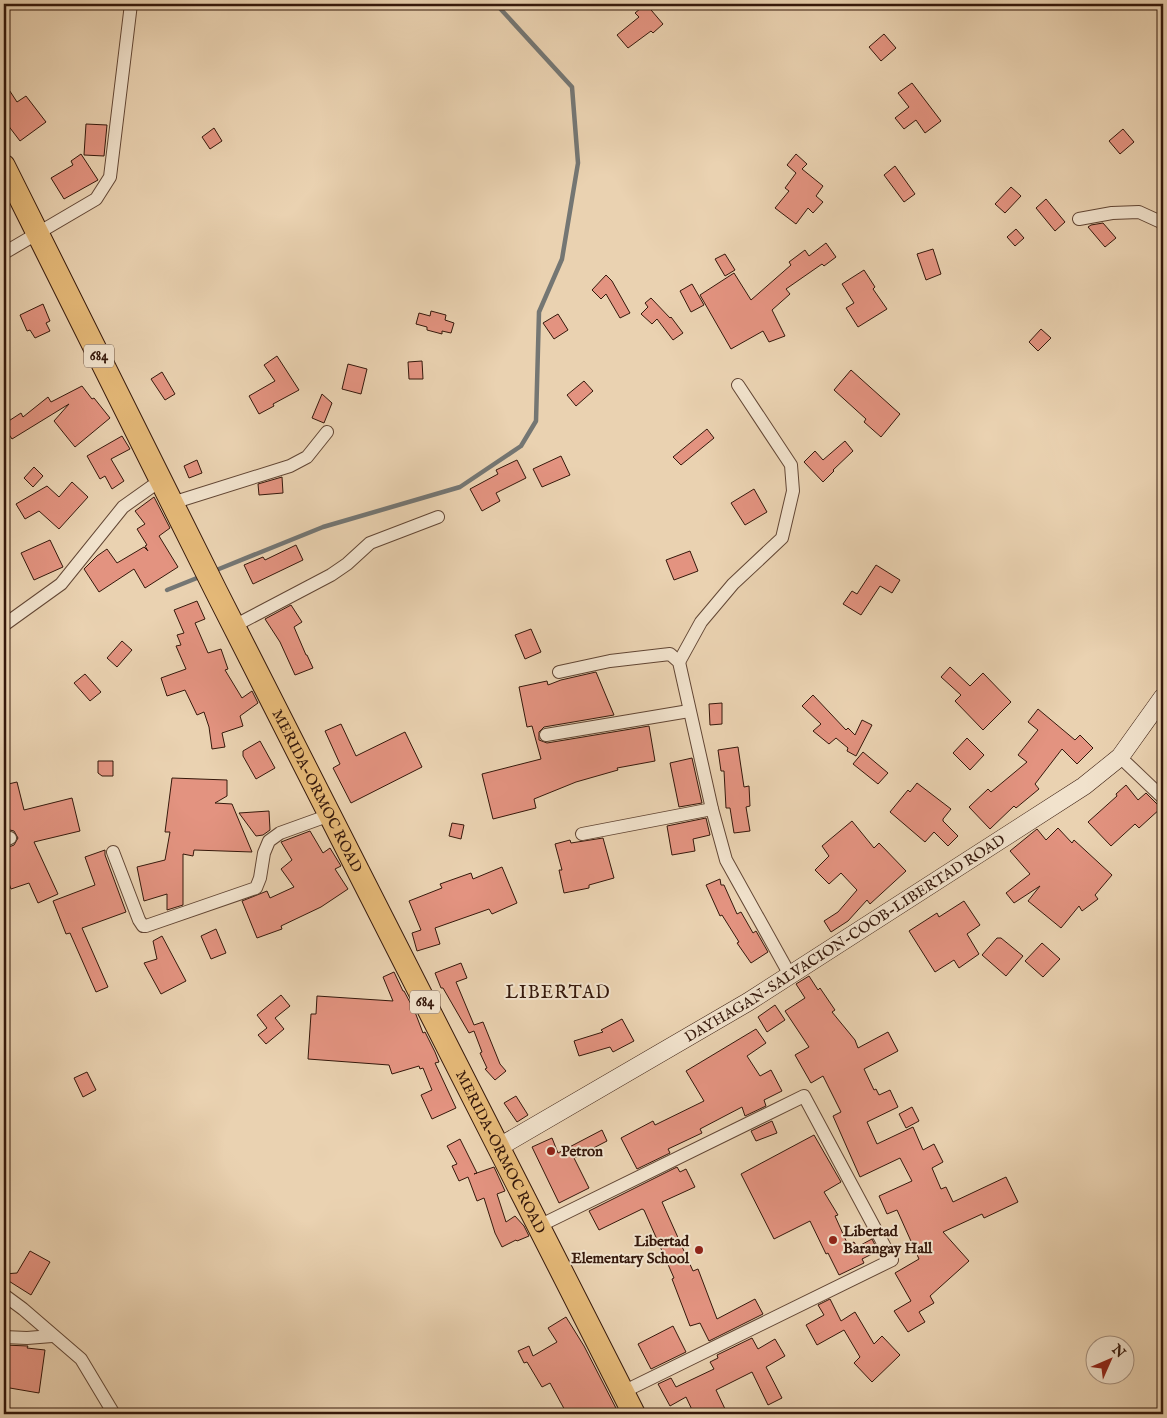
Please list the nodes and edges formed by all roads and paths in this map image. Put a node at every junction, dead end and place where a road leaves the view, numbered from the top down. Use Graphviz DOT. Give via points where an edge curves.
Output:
graph roads {
  1 [pos="130,4"];
  2 [pos="4,166"];
  3 [pos="1079,219"];
  4 [pos="1163,223"];
  5 [pos="37,233"];
  6 [pos="4,253"];
  7 [pos="738,385"];
  8 [pos="327,432"];
  9 [pos="161,480"];
  10 [pos="172,503"];
  11 [pos="438,517"];
  12 [pos="4,625"];
  13 [pos="234,626"];
  14 [pos="679,662"];
  15 [pos="559,672"];
  16 [pos="1163,697"];
  17 [pos="689,711"];
  18 [pos="546,735"];
  19 [pos="1120,757"];
  20 [pos="1163,798"];
  21 [pos="712,809"];
  22 [pos="330,815"];
  23 [pos="582,834"];
  24 [pos="113,852"];
  25 [pos="790,975"];
  26 [pos="499,1147"];
  27 [pos="539,1226"];
  28 [pos="4,1295"];
  29 [pos="52,1336"];
  30 [pos="4,1337"];
  31 [pos="623,1392"];
  32 [pos="114,1414"];
  33 [pos="634,1414"];
  1 -- 5 [label="street" via="110,178 96,199"];
  2 -- 5 [label="highway, MERIDA-ORMOC ROAD / 684"];
  3 -- 4 [label="street" via="1139,212"];
  5 -- 6 [label="street"];
  5 -- 9 [label="highway, MERIDA-ORMOC ROAD / 684"];
  7 -- 14 [label="street" via="791,465 793,491 782,538 734,584 701,622"];
  8 -- 10 [label="street" via="307,457 290,466"];
  9 -- 10 [label="highway, MERIDA-ORMOC ROAD / 684"];
  9 -- 12 [label="street" via="123,507 61,584"];
  10 -- 13 [label="highway, MERIDA-ORMOC ROAD / 684"];
  11 -- 13 [label="street" via="370,543 331,575"];
  13 -- 22 [label="highway, MERIDA-ORMOC ROAD / 684"];
  14 -- 15 [label="street" via="670,654 610,661"];
  14 -- 17 [label="street"];
  16 -- 19 [label="main road, DAYHAGAN-SALVACION-COOB-LIBERTAD ROAD"];
  17 -- 18 [label="street"];
  17 -- 21 [label="street"];
  19 -- 20 [label="street"];
  19 -- 25 [label="main road, DAYHAGAN-SALVACION-COOB-LIBERTAD ROAD" via="1084,786"];
  21 -- 23 [label="street"];
  21 -- 25 [label="street" via="726,860"];
  22 -- 24 [label="street" via="269,841 256,888 146,926 139,920"];
  22 -- 26 [label="highway, MERIDA-ORMOC ROAD / 684"];
  25 -- 26 [label="main road, DAYHAGAN-SALVACION-COOB-LIBERTAD ROAD"];
  26 -- 27 [label="highway, MERIDA-ORMOC ROAD / 684"];
  27 -- 31 [label="highway, MERIDA-ORMOC ROAD / 684"];
  27 -- 31 [label="street" via="804,1096 892,1260"];
  28 -- 29 [label="street"];
  29 -- 30 [label="street"];
  29 -- 32 [label="street" via="81,1359"];
  31 -- 33 [label="highway, MERIDA-ORMOC ROAD / 684"];
}
